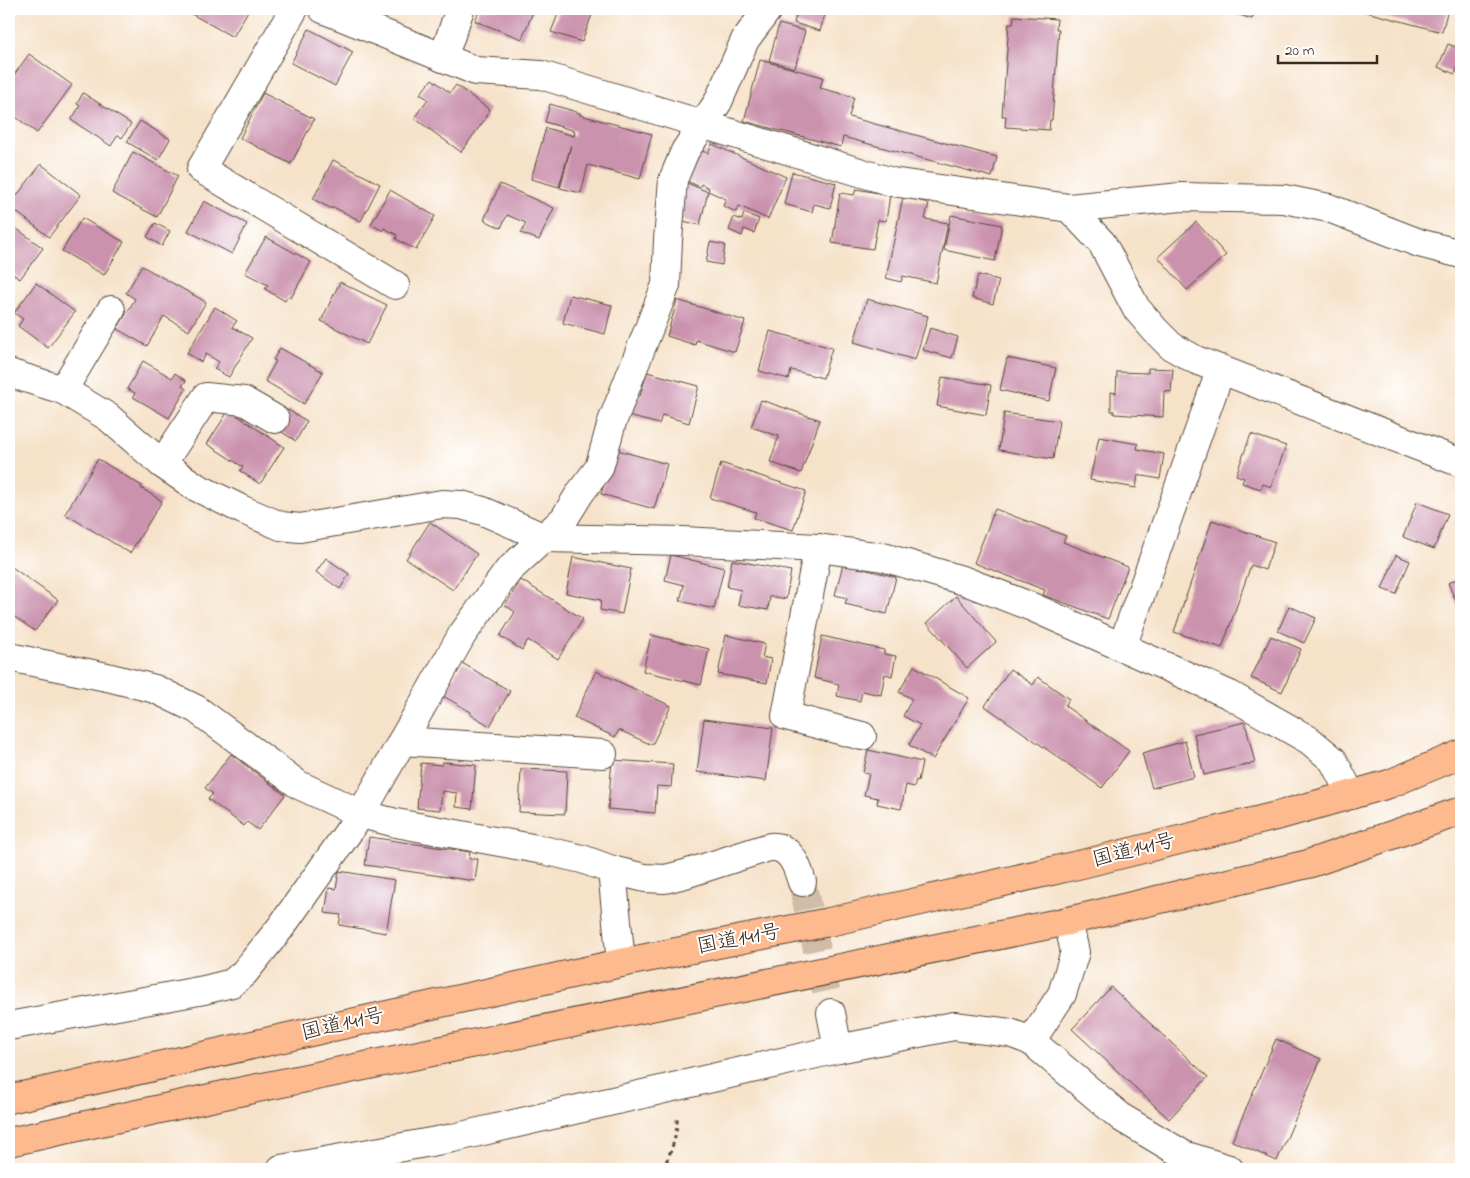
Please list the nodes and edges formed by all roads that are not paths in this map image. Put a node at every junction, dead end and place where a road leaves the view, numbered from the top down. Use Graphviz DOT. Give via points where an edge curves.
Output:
graph roads {
  1 [pos="294,9"];
  2 [pos="323,9"];
  3 [pos="460,9"];
  4 [pos="768,9"];
  5 [pos="443,58"];
  6 [pos="704,124"];
  7 [pos="1069,208"];
  8 [pos="1461,254"];
  9 [pos="395,285"];
  10 [pos="111,310"];
  11 [pos="1221,369"];
  12 [pos="9,373"];
  13 [pos="63,390"];
  14 [pos="274,419"];
  15 [pos="1461,463"];
  16 [pos="162,464"];
  17 [pos="545,538"];
  18 [pos="818,548"];
  19 [pos="1122,647"];
  20 [pos="9,657"];
  21 [pos="862,736"];
  22 [pos="402,741"];
  23 [pos="602,754"];
  24 [pos="1461,754"];
  25 [pos="1351,795"];
  26 [pos="1461,811"];
  27 [pos="361,814"];
  28 [pos="612,870"];
  29 [pos="802,882"];
  30 [pos="1068,921"];
  31 [pos="621,963"];
  32 [pos="831,1013"];
  33 [pos="9,1026"];
  34 [pos="1031,1041"];
  35 [pos="838,1049"];
  36 [pos="9,1099"];
  37 [pos="9,1142"];
  38 [pos="281,1169"];
  39 [pos="1229,1169"];
  1 -- 9 [label="street" via="201,169"];
  2 -- 5 [label="street"];
  3 -- 5 [label="street"];
  4 -- 6 [label="street" via="745,40 718,102"];
  5 -- 6 [label="street" via="476,71 541,75"];
  6 -- 7 [label="street" via="892,182"];
  6 -- 17 [label="street" via="684,151 673,180 666,285 612,422 599,468 564,519"];
  7 -- 8 [label="street" via="1181,197 1284,199 1329,208 1419,243"];
  7 -- 11 [label="street" via="1102,244 1136,308 1154,330 1171,346"];
  10 -- 13 [label="street"];
  11 -- 15 [label="street"];
  11 -- 19 [label="street"];
  12 -- 13 [label="street"];
  13 -- 16 [label="street" via="108,417"];
  14 -- 16 [label="street" via="244,401 206,397"];
  16 -- 17 [label="street" via="196,487 281,526 300,528 442,504 483,511"];
  17 -- 18 [label="street"];
  17 -- 22 [label="street" via="508,572 462,634"];
  18 -- 19 [label="street" via="883,557 965,581"];
  18 -- 21 [label="street" via="786,716"];
  19 -- 25 [label="street" via="1230,695 1309,740 1333,760"];
  20 -- 27 [label="street" via="155,689 196,710 299,785"];
  22 -- 23 [label="street"];
  22 -- 27 [label="street"];
  24 -- 25 [label="highway, 国道141号" via="1389,784"];
  25 -- 31 [label="highway, 国道141号" via="1082,864 829,922"];
  26 -- 30 [label="highway, 国道141号" via="1308,864"];
  27 -- 28 [label="street" via="543,850"];
  27 -- 33 [label="street" via="281,927 232,983"];
  28 -- 29 [label="street" via="665,879 775,847 785,850 797,864"];
  28 -- 31 [label="street"];
  30 -- 34 [label="street" via="1075,952 1062,994"];
  30 -- 37 [label="highway, 国道141号"];
  31 -- 36 [label="highway, 国道141号"];
  32 -- 35 [label="street"];
  34 -- 35 [label="street" via="1010,1034 954,1026"];
  34 -- 39 [label="street" via="1122,1118 1184,1155"];
  35 -- 38 [label="street" via="453,1138"];
}
